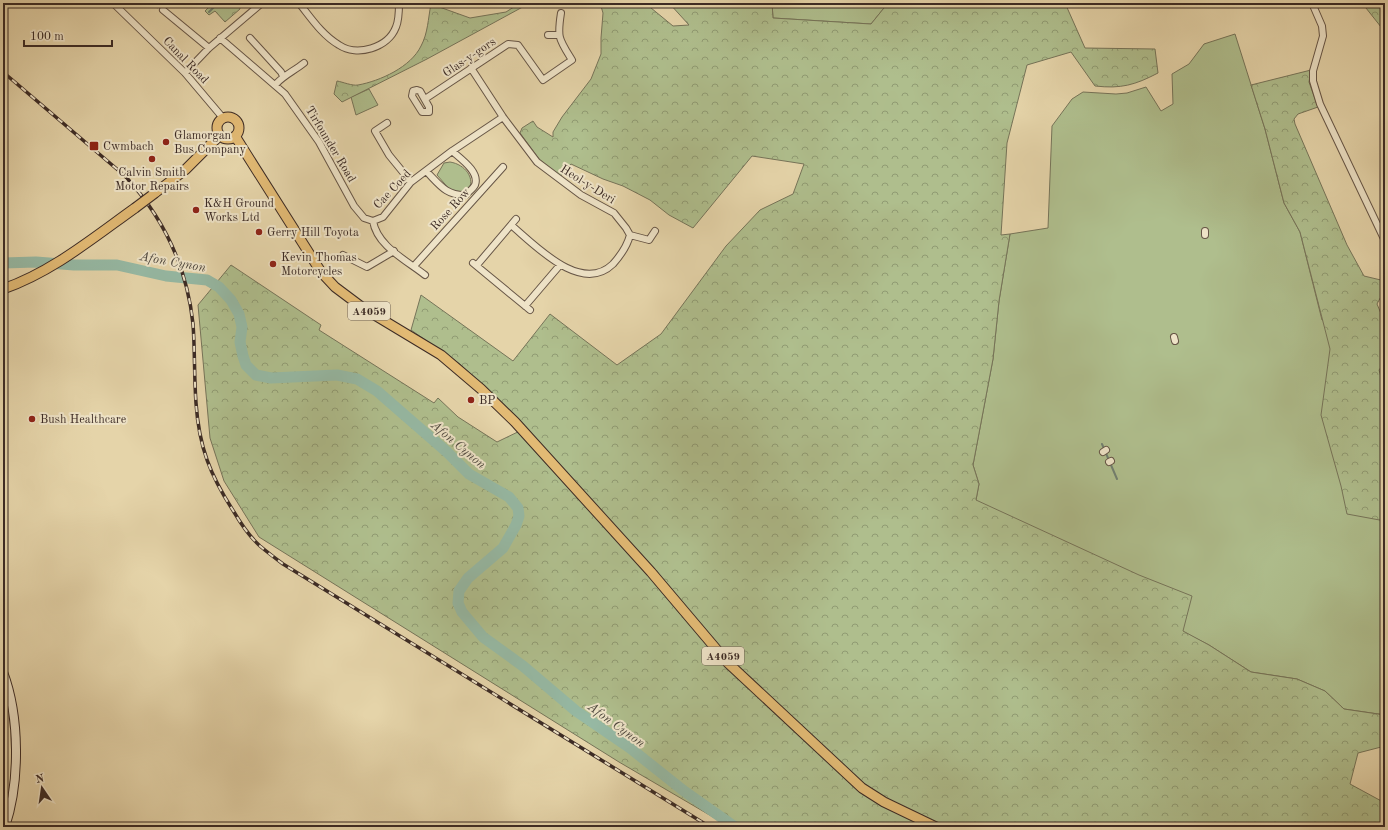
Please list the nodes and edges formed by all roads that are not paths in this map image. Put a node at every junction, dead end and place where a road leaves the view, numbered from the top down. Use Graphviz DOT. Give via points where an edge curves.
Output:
graph roads {
  1 [pos="113,3"];
  2 [pos="262,3"];
  3 [pos="299,3"];
  4 [pos="399,3"];
  5 [pos="1312,3"];
  6 [pos="163,10"];
  7 [pos="561,13"];
  8 [pos="558,35"];
  9 [pos="548,36"];
  10 [pos="220,38"];
  11 [pos="250,38"];
  12 [pos="209,48"];
  13 [pos="304,63"];
  14 [pos="471,68"];
  15 [pos="185,73"];
  16 [pos="283,76"];
  17 [pos="276,84"];
  18 [pos="425,99"];
  19 [pos="503,117"];
  20 [pos="223,118"];
  21 [pos="387,123"];
  22 [pos="220,136"];
  23 [pos="235,136"];
  24 [pos="452,151"];
  25 [pos="503,167"];
  26 [pos="426,171"];
  27 [pos="411,182"];
  28 [pos="516,219"];
  29 [pos="373,221"];
  30 [pos="511,225"];
  31 [pos="655,231"];
  32 [pos="630,235"];
  33 [pos="1385,241"];
  34 [pos="394,251"];
  35 [pos="343,255"];
  36 [pos="560,265"];
  37 [pos="414,266"];
  38 [pos="425,275"];
  39 [pos="3,289"];
  40 [pos="525,306"];
  41 [pos="530,310"];
  42 [pos="3,672"];
  43 [pos="5,827"];
  44 [pos="936,827"];
  1 -- 15 [label="street, Canal Road"];
  2 -- 10 [label="street"];
  3 -- 4 [label="street" via="324,34 339,46 352,51 368,50 390,36 396,28"];
  5 -- 33 [label="street" via="1322,26 1323,36 1313,71 1313,81 1320,104"];
  6 -- 12 [label="street"];
  7 -- 8 [label="street"];
  8 -- 9 [label="street"];
  8 -- 14 [label="street, Glas-y-gors" via="572,60 543,80 518,45 513,43"];
  10 -- 12 [label="street"];
  10 -- 17 [label="street, Tirfounder Road"];
  11 -- 16 [label="street"];
  12 -- 15 [label="street"];
  13 -- 16 [label="street"];
  14 -- 18 [label="street, Glas-y-gors"];
  14 -- 19 [label="street, Heol-y-Deri"];
  15 -- 20 [label="street, Canal Road"];
  16 -- 17 [label="street"];
  17 -- 29 [label="street, Tirfounder Road" via="306,122 354,206 364,218"];
  19 -- 24 [label="street, Cae Coed"];
  19 -- 32 [label="street, Heol-y-Deri" via="537,162 580,195 614,213"];
  20 -- 22 [label="main road" via="217,126"];
  20 -- 23 [label="main road" via="230,117 238,123 239,130"];
  21 -- 27 [label="street" via="375,131 389,155"];
  22 -- 23 [label="main road" via="229,139"];
  22 -- 39 [label="main road, bridge" via="185,170 156,193 49,269"];
  23 -- 44 [label="main road, A4059" via="302,246 320,272 335,287 363,308 427,345 458,368 515,422 734,668 862,788 884,802"];
  24 -- 26 [label="street, Cae Coed"];
  24 -- 26 [label="street, Cae Coed" via="472,170 475,177 475,186 466,195 456,196 447,192"];
  25 -- 37 [label="street, Rose Row"];
  26 -- 27 [label="street, Cae Coed"];
  27 -- 29 [label="street, Cae Coed" via="383,218"];
  28 -- 30 [label="street"];
  29 -- 34 [label="street" via="374,231"];
  30 -- 36 [label="street"];
  30 -- 40 [label="street" via="475,264"];
  31 -- 32 [label="street" via="649,240"];
  32 -- 36 [label="street" via="625,250 611,266 603,270 587,274"];
  34 -- 35 [label="street" via="367,267"];
  34 -- 37 [label="street"];
  36 -- 40 [label="street"];
  37 -- 38 [label="street"];
  40 -- 41 [label="street"];
  42 -- 43 [label="main road" via="11,700 16,749 14,786"];
}
